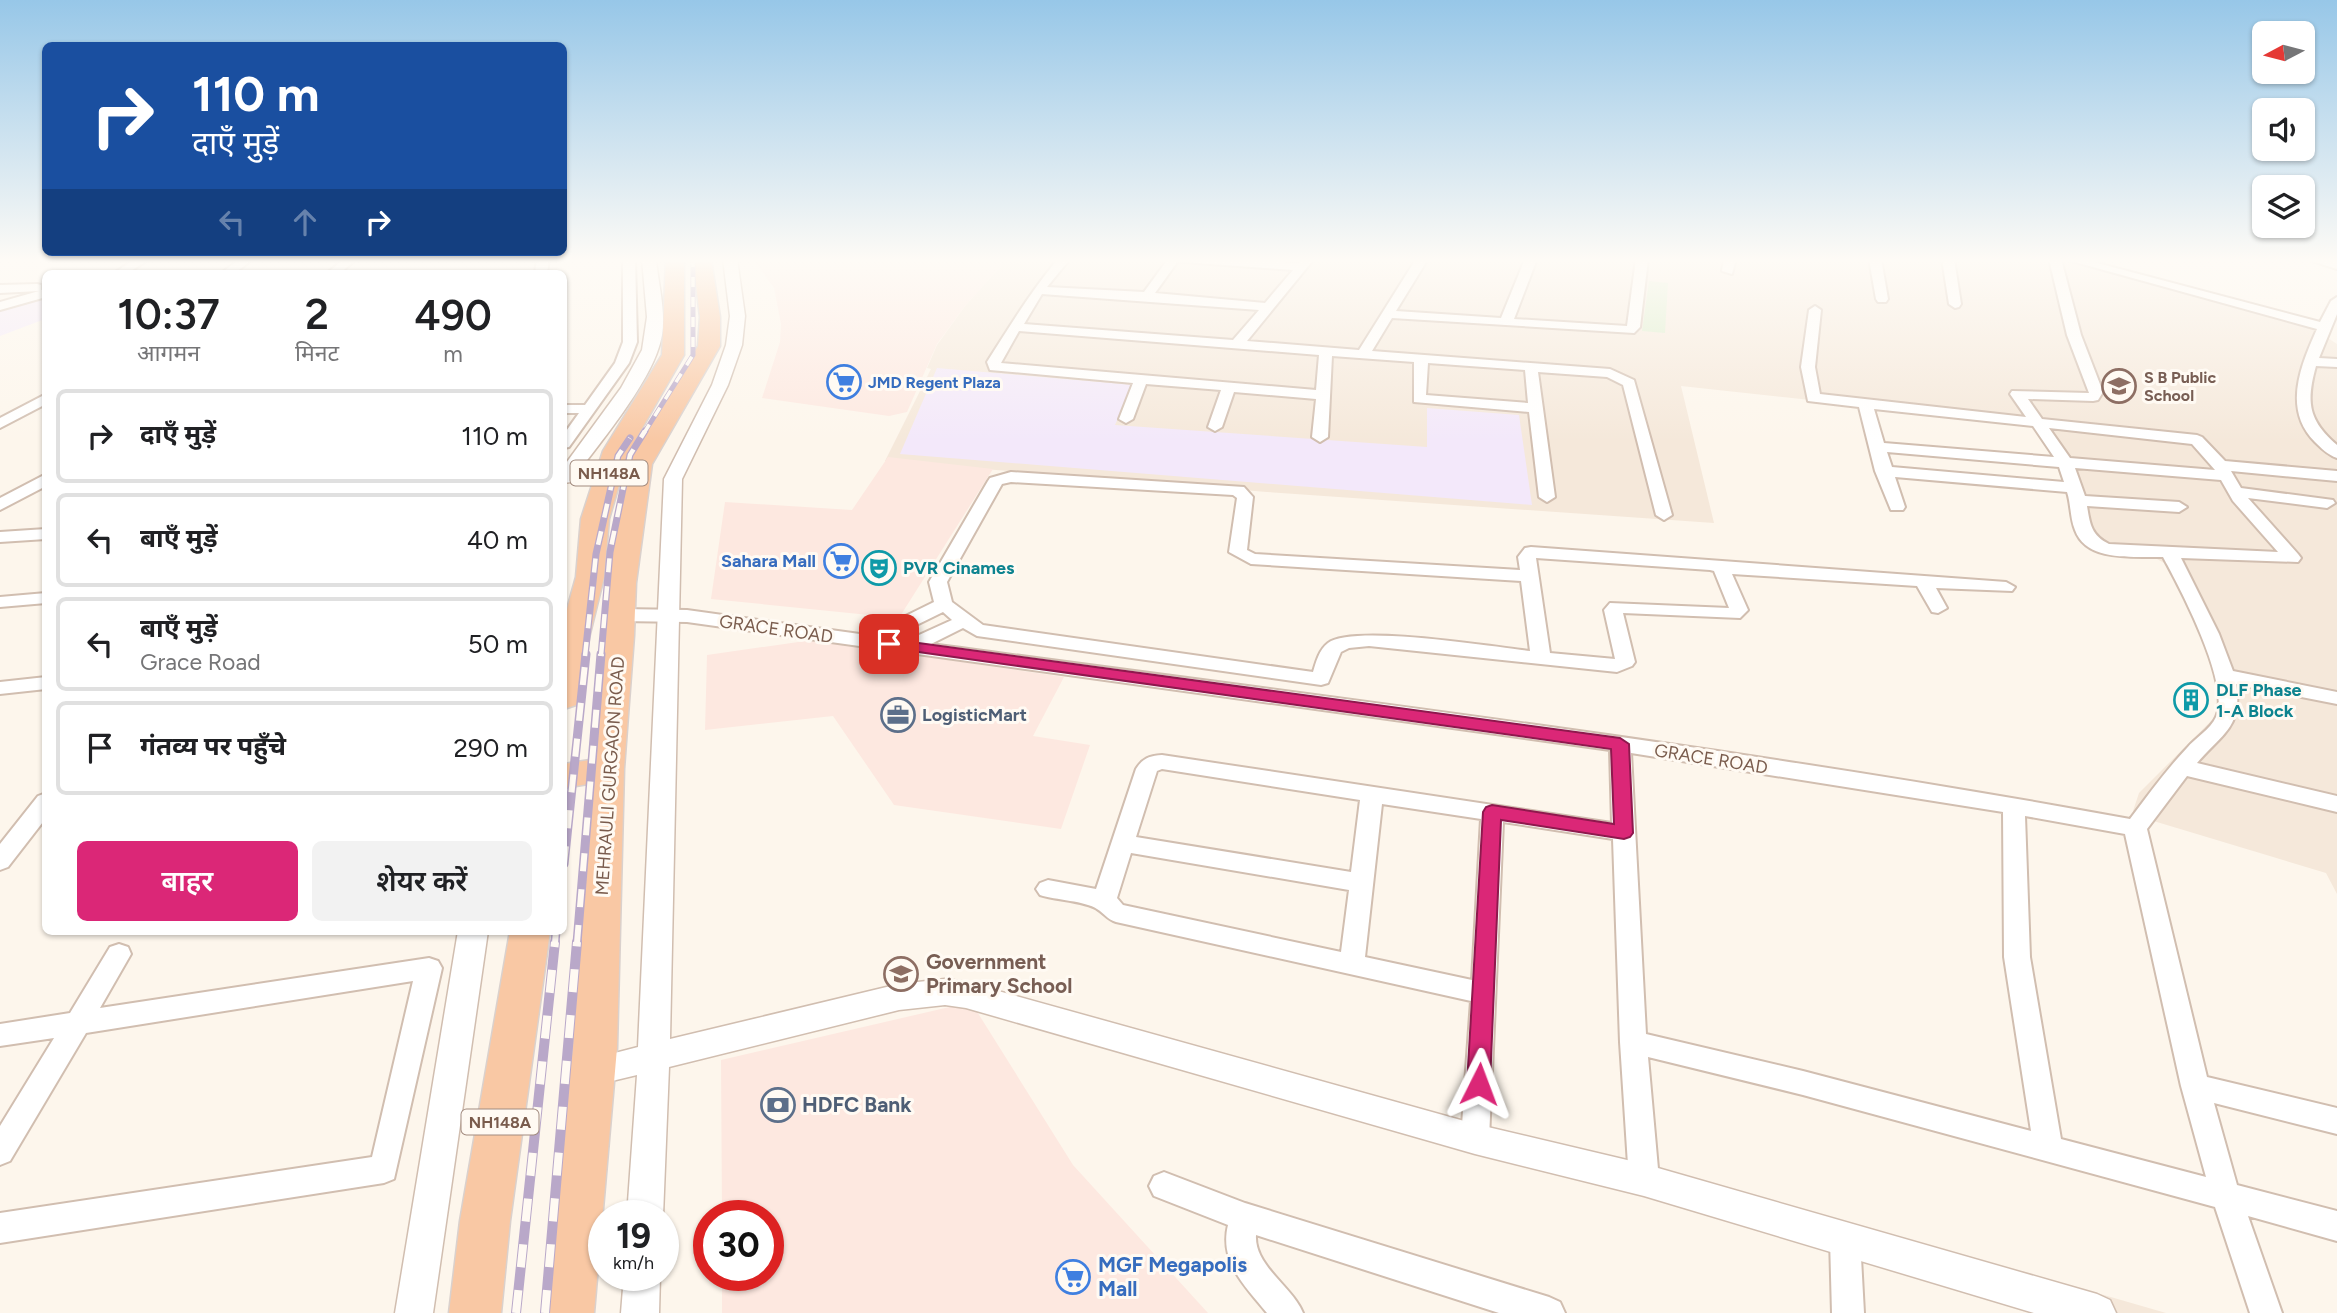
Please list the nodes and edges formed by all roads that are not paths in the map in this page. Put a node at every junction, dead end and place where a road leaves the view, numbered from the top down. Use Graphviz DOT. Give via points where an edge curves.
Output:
graph roads {
  1 [pos="630,320"];
  2 [pos="653,320"];
  3 [pos="674,320"];
  4 [pos="710,320"];
  5 [pos="737,320"];
  6 [pos="1019,320"];
  7 [pos="1257,320"];
  8 [pos="1384,320"];
  9 [pos="1470,320"];
  10 [pos="1635,320"];
  11 [pos="1814,320"];
  12 [pos="2070,320"];
  13 [pos="2285,320"];
  14 [pos="2327,320"];
  15 [pos="1506,323"];
  16 [pos="1015,327"];
  17 [pos="2322,331"];
  18 [pos="1237,344"];
  19 [pos="2333,344"];
  20 [pos="1326,351"];
  21 [pos="1363,354"];
  22 [pos="1421,358"];
  23 [pos="2310,361"];
  24 [pos="2337,363"];
  25 [pos="1531,366"];
  26 [pos="1141,379"];
  27 [pos="1230,387"];
  28 [pos="1323,394"];
  29 [pos="42,401"];
  30 [pos="1865,405"];
  31 [pos="1536,408"];
  32 [pos="567,409"];
  33 [pos="589,409"];
  34 [pos="27,410"];
  35 [pos="42,410"];
  36 [pos="1125,419"];
  37 [pos="2038,423"];
  38 [pos="0,424"];
  39 [pos="1215,427"];
  40 [pos="1321,437"];
  41 [pos="567,440"];
  42 [pos="1880,447"];
  43 [pos="2337,453"];
  44 [pos="2066,463"];
  45 [pos="1883,471"];
  46 [pos="2223,471"];
  47 [pos="567,474"];
  48 [pos="2337,476"];
  49 [pos="42,482"];
  50 [pos="2235,492"];
  51 [pos="2077,494"];
  52 [pos="1547,497"];
  53 [pos="2327,503"];
  54 [pos="0,505"];
  55 [pos="2179,507"];
  56 [pos="1897,508"];
  57 [pos="1664,515"];
  58 [pos="42,534"];
  59 [pos="0,537"];
  60 [pos="2169,552"];
  61 [pos="1721,568"];
  62 [pos="1531,576"];
  63 [pos="1924,582"];
  64 [pos="2006,587"];
  65 [pos="42,598"];
  66 [pos="0,602"];
  67 [pos="944,604"];
  68 [pos="1938,608"];
  69 [pos="666,614"];
  70 [pos="620,615"];
  71 [pos="964,621"];
  72 [pos="868,642"];
  73 [pos="909,647"];
  74 [pos="1541,658"];
  75 [pos="567,661"];
  76 [pos="2225,676"];
  77 [pos="42,683"];
  78 [pos="0,688"];
  79 [pos="2337,698"];
  80 [pos="1620,744"];
  81 [pos="2182,766"];
  82 [pos="606,769"];
  83 [pos="567,776"];
  84 [pos="1372,794"];
  85 [pos="2337,804"];
  86 [pos="2014,805"];
  87 [pos="42,806"];
  88 [pos="1492,812"];
  89 [pos="2135,828"];
  90 [pos="1624,833"];
  91 [pos="1122,843"];
  92 [pos="0,861"];
  93 [pos="1362,883"];
  94 [pos="1048,889"];
  95 [pos="1104,900"];
  96 [pos="471,935"];
  97 [pos="529,935"];
  98 [pos="119,954"];
  99 [pos="1352,964"];
  100 [pos="1484,993"];
  101 [pos="78,1023"];
  102 [pos="0,1035"];
  103 [pos="1633,1042"];
  104 [pos="654,1055"];
  105 [pos="591,1072"];
  106 [pos="2195,1086"];
  107 [pos="2337,1121"];
  108 [pos="1475,1139"];
  109 [pos="2048,1148"];
  110 [pos="0,1152"];
  111 [pos="1644,1180"];
  112 [pos="1164,1186"];
  113 [pos="2225,1194"];
  114 [pos="646,1200"];
  115 [pos="1245,1217"];
  116 [pos="2337,1226"];
  117 [pos="0,1228"];
  118 [pos="1845,1239"];
  119 [pos="641,1291"];
  120 [pos="2034,1305"];
  121 [pos="1535,1311"];
  122 [pos="414,1313"];
  123 [pos="475,1313"];
  124 [pos="568,1313"];
  125 [pos="640,1313"];
  126 [pos="1287,1313"];
  127 [pos="1848,1313"];
  128 [pos="2097,1313"];
  129 [pos="2266,1313"];
  1 -- 33 [label="street" via="630,342 622,363"];
  2 -- 47 [label="street" via="649,353"];
  3 -- 75 [label="highway, NH148A" via="673,355 616,451 595,519 590,578"];
  4 -- 70 [label="highway, MEHRAULI GURGAON ROAD / NH148A" via="709,346 639,464"];
  5 -- 69 [label="street" via="730,360 717,394 682,453 673,480"];
  6 -- 16 [label="street"];
  7 -- 18 [label="street"];
  8 -- 21 [label="street"];
  9 -- 15 [label="street"];
  10 -- 15 [label="street" via="1629,330"];
  11 -- 30 [label="street" via="1808,367 1811,397"];
  12 -- 37 [label="street" via="2096,393 2082,398 2017,394"];
  13 -- 17 [label="street"];
  14 -- 17 [label="street"];
  16 -- 18 [label="street"];
  16 -- 26 [label="street" via="995,367"];
  17 -- 19 [label="street"];
  17 -- 23 [label="street"];
  18 -- 20 [label="street"];
  20 -- 21 [label="street"];
  20 -- 28 [label="street"];
  21 -- 22 [label="street"];
  22 -- 25 [label="street"];
  22 -- 31 [label="street" via="1419,399"];
  23 -- 24 [label="street"];
  23 -- 43 [label="street" via="2305,414 2317,435"];
  25 -- 31 [label="street"];
  25 -- 57 [label="street" via="1609,373 1629,383"];
  26 -- 27 [label="street"];
  26 -- 36 [label="street"];
  27 -- 28 [label="street"];
  27 -- 39 [label="street"];
  28 -- 40 [label="street"];
  29 -- 34 [label="street"];
  30 -- 37 [label="street"];
  30 -- 42 [label="street"];
  31 -- 52 [label="street"];
  32 -- 33 [label="street"];
  33 -- 41 [label="street"];
  34 -- 35 [label="street"];
  34 -- 38 [label="street"];
  37 -- 44 [label="street"];
  37 -- 46 [label="street" via="2197,440"];
  42 -- 44 [label="street"];
  42 -- 45 [label="street"];
  44 -- 46 [label="street"];
  44 -- 51 [label="street"];
  45 -- 51 [label="street"];
  45 -- 56 [label="street"];
  46 -- 48 [label="street"];
  46 -- 50 [label="street"];
  49 -- 54 [label="street"];
  50 -- 53 [label="street"];
  50 -- 60 [label="street" via="2292,558"];
  51 -- 55 [label="street"];
  51 -- 60 [label="street" via="2083,530 2098,547"];
  58 -- 59 [label="street"];
  60 -- 76 [label="street"];
  61 -- 62 [label="street" via="1535,552 1527,555"];
  61 -- 63 [label="street"];
  61 -- 74 [label="street" via="1738,613 1616,607 1623,665"];
  62 -- 67 [label="street" via="1251,559 1238,552 1245,497 1238,491 1011,477 996,481 939,580"];
  62 -- 74 [label="street"];
  63 -- 64 [label="street"];
  63 -- 68 [label="street"];
  65 -- 66 [label="street"];
  67 -- 71 [label="street"];
  67 -- 72 [label="street"];
  69 -- 70 [label="street, GRACE ROAD"];
  69 -- 72 [label="street, GRACE ROAD"];
  69 -- 104 [label="street"];
  70 -- 82 [label="highway, MEHRAULI GURGAON ROAD / NH148A"];
  71 -- 73 [label="street"];
  71 -- 74 [label="street" via="984,631 1321,679 1327,653 1334,645 1350,641"];
  72 -- 73 [label="street, GRACE ROAD"];
  73 -- 80 [label="street, GRACE ROAD"];
  76 -- 79 [label="street"];
  76 -- 81 [label="street" via="2226,717"];
  77 -- 78 [label="street"];
  80 -- 86 [label="street, GRACE ROAD"];
  80 -- 90 [label="street"];
  81 -- 85 [label="street"];
  81 -- 89 [label="street"];
  82 -- 83 [label="highway"];
  82 -- 105 [label="highway, MEHRAULI GURGAON ROAD / NH148A"];
  84 -- 88 [label="street"];
  84 -- 91 [label="street" via="1144,761 1147,769"];
  84 -- 93 [label="street"];
  86 -- 89 [label="street, GRACE ROAD"];
  86 -- 109 [label="street" via="2017,957"];
  87 -- 92 [label="street"];
  88 -- 90 [label="street"];
  88 -- 100 [label="street"];
  89 -- 106 [label="street"];
  90 -- 103 [label="street"];
  91 -- 93 [label="street"];
  91 -- 95 [label="street"];
  93 -- 99 [label="street"];
  94 -- 95 [label="street"];
  95 -- 99 [label="street" via="1116,913"];
  96 -- 122 [label="street"];
  97 -- 123 [label="highway, NH148A"];
  98 -- 101 [label="street"];
  99 -- 100 [label="street"];
  100 -- 108 [label="street"];
  101 -- 102 [label="street"];
  101 -- 110 [label="street"];
  101 -- 117 [label="street" via="429,968 384,1169"];
  103 -- 109 [label="street"];
  103 -- 111 [label="street"];
  104 -- 105 [label="street"];
  104 -- 108 [label="street" via="899,997 945,992"];
  104 -- 114 [label="street"];
  105 -- 124 [label="highway, MEHRAULI GURGAON ROAD / NH148A"];
  106 -- 107 [label="street"];
  106 -- 113 [label="street"];
  108 -- 111 [label="street"];
  109 -- 113 [label="street"];
  111 -- 118 [label="street"];
  112 -- 115 [label="street"];
  113 -- 116 [label="street"];
  113 -- 129 [label="street"];
  115 -- 121 [label="street"];
  115 -- 126 [label="street" via="1240,1238 1243,1259"];
  118 -- 120 [label="street"];
  118 -- 127 [label="street"];
  119 -- 125 [label="street"];
  120 -- 128 [label="street"];
}
